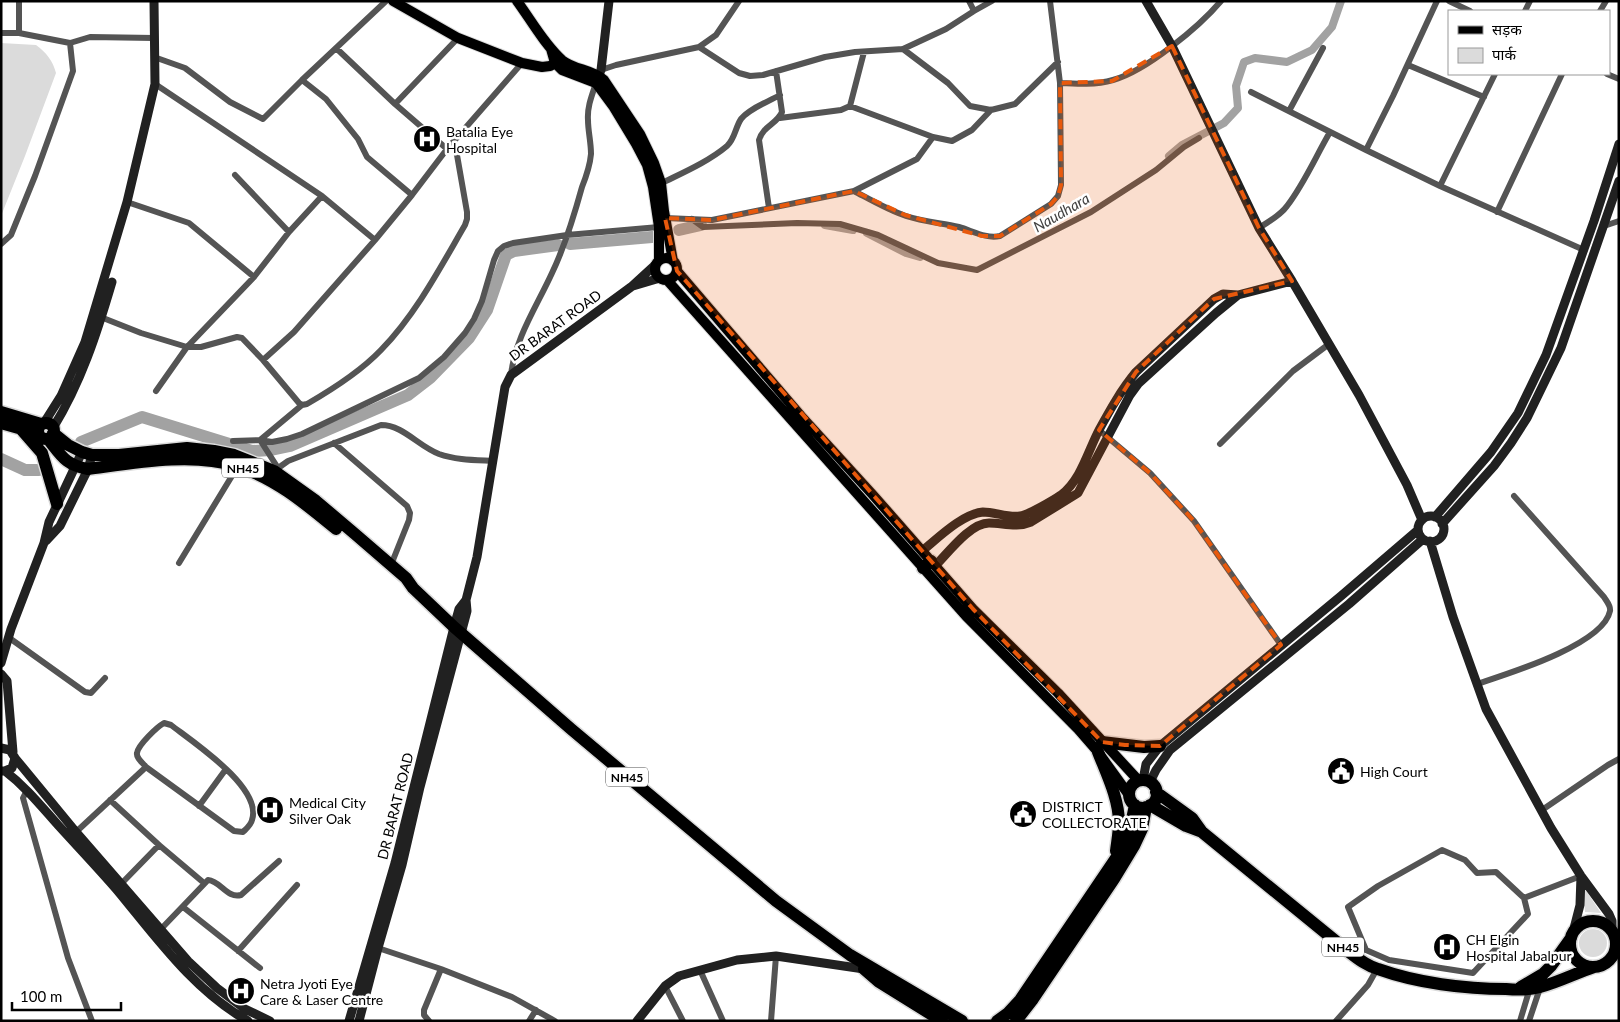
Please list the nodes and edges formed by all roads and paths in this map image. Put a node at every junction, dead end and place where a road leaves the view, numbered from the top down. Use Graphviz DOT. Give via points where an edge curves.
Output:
graph roads {
  1 [pos="19,1"];
  2 [pos="154,1"];
  3 [pos="386,1"];
  4 [pos="393,1"];
  5 [pos="517,1"];
  6 [pos="609,1"];
  7 [pos="739,1"];
  8 [pos="969,1"];
  9 [pos="992,1"];
  10 [pos="1050,1"];
  11 [pos="1146,1"];
  12 [pos="1221,1"];
  13 [pos="1437,1"];
  14 [pos="1449,1"];
  15 [pos="1468,10"];
  16 [pos="974,11"];
  17 [pos="1,33"];
  18 [pos="19,33"];
  19 [pos="154,38"];
  20 [pos="458,38"];
  21 [pos="70,43"];
  22 [pos="1172,46"];
  23 [pos="699,47"];
  24 [pos="336,48"];
  25 [pos="903,48"];
  26 [pos="1323,48"];
  27 [pos="864,52"];
  28 [pos="154,56"];
  29 [pos="559,62"];
  30 [pos="1058,62"];
  31 [pos="522,63"];
  32 [pos="1408,64"];
  33 [pos="776,71"];
  34 [pos="1495,75"];
  35 [pos="1562,75"];
  36 [pos="598,76"];
  37 [pos="302,80"];
  38 [pos="1060,83"];
  39 [pos="155,84"];
  40 [pos="1251,92"];
  41 [pos="780,95"];
  42 [pos="1484,97"];
  43 [pos="394,104"];
  44 [pos="850,106"];
  45 [pos="992,110"];
  46 [pos="1289,111"];
  47 [pos="780,118"];
  48 [pos="1330,132"];
  49 [pos="933,137"];
  50 [pos="1199,138"];
  51 [pos="453,142"];
  52 [pos="1619,144"];
  53 [pos="447,149"];
  54 [pos="1366,150"];
  55 [pos="235,176"];
  56 [pos="1619,181"];
  57 [pos="657,185"];
  58 [pos="1440,186"];
  59 [pos="854,191"];
  60 [pos="412,195"];
  61 [pos="322,196"];
  62 [pos="128,202"];
  63 [pos="769,208"];
  64 [pos="1497,212"];
  65 [pos="665,218"];
  66 [pos="692,219"];
  67 [pos="1619,221"];
  68 [pos="1604,226"];
  69 [pos="658,227"];
  70 [pos="1259,228"];
  71 [pos="289,232"];
  72 [pos="567,235"];
  73 [pos="375,240"];
  74 [pos="1,243"];
  75 [pos="1584,250"];
  76 [pos="657,263"];
  77 [pos="675,266"];
  78 [pos="254,277"];
  79 [pos="663,279"];
  80 [pos="1292,281"];
  81 [pos="112,282"];
  82 [pos="631,287"];
  83 [pos="1238,295"];
  84 [pos="97,316"];
  85 [pos="1329,344"];
  86 [pos="187,347"];
  87 [pos="263,360"];
  88 [pos="511,375"];
  89 [pos="156,390"];
  90 [pos="302,405"];
  91 [pos="1,412"];
  92 [pos="1,423"];
  93 [pos="21,429"];
  94 [pos="46,430"];
  95 [pos="1099,430"];
  96 [pos="1108,438"];
  97 [pos="260,440"];
  98 [pos="233,441"];
  99 [pos="334,442"];
  100 [pos="1220,444"];
  101 [pos="87,454"];
  102 [pos="493,461"];
  103 [pos="238,466"];
  104 [pos="81,468"];
  105 [pos="272,472"];
  106 [pos="1514,496"];
  107 [pos="57,504"];
  108 [pos="1435,517"];
  109 [pos="1422,520"];
  110 [pos="1442,524"];
  111 [pos="1418,530"];
  112 [pos="1426,540"];
  113 [pos="44,543"];
  114 [pos="922,551"];
  115 [pos="179,563"];
  116 [pos="391,565"];
  117 [pos="930,565"];
  118 [pos="414,588"];
  119 [pos="458,630"];
  120 [pos="8,637"];
  121 [pos="1282,646"];
  122 [pos="2,658"];
  123 [pos="1,674"];
  124 [pos="105,678"];
  125 [pos="1477,684"];
  126 [pos="1160,746"];
  127 [pos="1100,747"];
  128 [pos="1,748"];
  129 [pos="14,755"];
  130 [pos="1619,759"];
  131 [pos="146,766"];
  132 [pos="226,769"];
  133 [pos="2,771"];
  134 [pos="1147,784"];
  135 [pos="27,790"];
  136 [pos="110,800"];
  137 [pos="1140,803"];
  138 [pos="199,806"];
  139 [pos="1542,810"];
  140 [pos="76,832"];
  141 [pos="1202,832"];
  142 [pos="159,845"];
  143 [pos="1116,858"];
  144 [pos="279,861"];
  145 [pos="1581,876"];
  146 [pos="204,883"];
  147 [pos="121,884"];
  148 [pos="297,885"];
  149 [pos="1524,898"];
  150 [pos="183,907"];
  151 [pos="161,929"];
  152 [pos="1615,935"];
  153 [pos="1571,937"];
  154 [pos="378,948"];
  155 [pos="238,951"];
  156 [pos="776,956"];
  157 [pos="1614,963"];
  158 [pos="867,967"];
  159 [pos="1594,967"];
  160 [pos="260,968"];
  161 [pos="441,968"];
  162 [pos="1377,969"];
  163 [pos="700,970"];
  164 [pos="1532,984"];
  165 [pos="664,986"];
  166 [pos="536,1010"];
  167 [pos="92,1021"];
  168 [pos="248,1021"];
  169 [pos="270,1021"];
  170 [pos="349,1021"];
  171 [pos="359,1021"];
  172 [pos="429,1021"];
  173 [pos="529,1021"];
  174 [pos="555,1021"];
  175 [pos="637,1021"];
  176 [pos="684,1021"];
  177 [pos="724,1021"];
  178 [pos="771,1021"];
  179 [pos="942,1021"];
  180 [pos="962,1021"];
  181 [pos="997,1021"];
  182 [pos="1016,1021"];
  183 [pos="1336,1021"];
  184 [pos="1520,1021"];
  185 [pos="1529,1021"];
  1 -- 18 [label="street"];
  2 -- 19 [label="street"];
  3 -- 24 [label="street"];
  4 -- 20 [label="main road"];
  5 -- 29 [label="main road"];
  6 -- 36 [label="street"];
  7 -- 23 [label="street" via="716,35"];
  8 -- 16 [label="street"];
  9 -- 16 [label="street"];
  10 -- 30 [label="street"];
  11 -- 22 [label="street"];
  12 -- 22 [label="street"];
  13 -- 32 [label="street"];
  14 -- 15 [label="street"];
  16 -- 25 [label="street" via="946,29"];
  17 -- 18 [label="street"];
  18 -- 21 [label="street"];
  19 -- 21 [label="street" via="90,37"];
  19 -- 28 [label="street"];
  20 -- 31 [label="main road"];
  20 -- 43 [label="street"];
  21 -- 74 [label="street" via="74,71 11,235"];
  22 -- 38 [label="street" via="1112,81"];
  22 -- 70 [label="street"];
  23 -- 33 [label="street" via="739,74 750,76"];
  23 -- 36 [label="street" via="616,65"];
  24 -- 37 [label="street"];
  24 -- 43 [label="street"];
  25 -- 27 [label="street"];
  25 -- 45 [label="street" via="948,83 970,106"];
  26 -- 46 [label="street"];
  27 -- 33 [label="street" via="825,57"];
  27 -- 44 [label="street"];
  28 -- 37 [label="street" via="186,68 230,102 263,119"];
  28 -- 39 [label="street"];
  29 -- 31 [label="main road" via="542,67"];
  29 -- 36 [label="main road" via="562,70 569,74"];
  30 -- 38 [label="street"];
  30 -- 45 [label="street" via="1015,104"];
  31 -- 51 [label="street"];
  32 -- 42 [label="street"];
  32 -- 54 [label="street"];
  33 -- 41 [label="street"];
  34 -- 42 [label="street"];
  35 -- 64 [label="street"];
  36 -- 57 [label="main road"];
  36 -- 72 [label="street" via="589,105 590,156"];
  37 -- 60 [label="street" via="326,99 358,139 367,157"];
  38 -- 59 [label="street" via="1061,185 1058,196 1052,204 1000,236 982,236 954,226 905,216"];
  39 -- 61 [label="street"];
  39 -- 62 [label="street"];
  40 -- 46 [label="street"];
  41 -- 47 [label="street"];
  41 -- 57 [label="street" via="740,120 734,137 713,156"];
  42 -- 58 [label="street"];
  43 -- 53 [label="street"];
  44 -- 47 [label="street"];
  44 -- 49 [label="street"];
  45 -- 49 [label="street" via="972,130 952,141"];
  46 -- 48 [label="street"];
  47 -- 63 [label="street" via="761,133 760,140"];
  48 -- 54 [label="street"];
  48 -- 70 [label="street" via="1286,207"];
  49 -- 59 [label="street" via="917,159"];
  50 -- 66 [label="street" via="1091,212 977,270 938,263 878,235 840,224 702,227"];
  51 -- 53 [label="street"];
  51 -- 90 [label="street" via="467,219 437,273 380,351 317,399"];
  52 -- 75 [label="street"];
  53 -- 60 [label="street"];
  54 -- 58 [label="street"];
  55 -- 71 [label="street"];
  56 -- 68 [label="street"];
  57 -- 65 [label="main road"];
  57 -- 69 [label="main road"];
  58 -- 64 [label="street"];
  59 -- 63 [label="street"];
  60 -- 73 [label="street"];
  61 -- 71 [label="street"];
  61 -- 73 [label="street"];
  62 -- 78 [label="street" via="189,222"];
  62 -- 84 [label="street"];
  63 -- 66 [label="street" via="712,220"];
  64 -- 75 [label="street"];
  65 -- 66 [label="street"];
  65 -- 77 [label="main road"];
  67 -- 68 [label="street"];
  68 -- 110 [label="street" via="1561,348 1527,418 1494,466"];
  69 -- 72 [label="street"];
  69 -- 76 [label="main road"];
  70 -- 80 [label="street"];
  71 -- 78 [label="street"];
  72 -- 88 [label="street" via="517,344"];
  72 -- 97 [label="street" via="512,243 498,250 474,320 444,357 418,378 302,434 272,442"];
  73 -- 87 [label="street" via="294,332"];
  75 -- 108 [label="street" via="1546,355 1518,413"];
  76 -- 77 [label="main road" via="666,258"];
  76 -- 79 [label="main road" via="655,273"];
  76 -- 82 [label="street, DR BARAT ROAD"];
  77 -- 79 [label="main road" via="673,277"];
  77 -- 114 [label="main road" via="801,416"];
  78 -- 86 [label="street"];
  79 -- 82 [label="street, DR BARAT ROAD"];
  79 -- 117 [label="main road"];
  80 -- 83 [label="street"];
  80 -- 85 [label="street"];
  81 -- 84 [label="street"];
  82 -- 88 [label="street, DR BARAT ROAD"];
  83 -- 95 [label="street" via="1223,294 1214,299 1136,372"];
  83 -- 96 [label="street" via="1138,384"];
  84 -- 86 [label="street"];
  84 -- 94 [label="street"];
  85 -- 100 [label="street" via="1293,371"];
  85 -- 109 [label="street" via="1407,485"];
  86 -- 87 [label="street" via="201,347 237,337 246,341"];
  86 -- 89 [label="street"];
  87 -- 90 [label="street"];
  88 -- 102 [label="street, DR BARAT ROAD" via="505,387"];
  90 -- 97 [label="street"];
  91 -- 94 [label="highway"];
  92 -- 93 [label="highway"];
  93 -- 94 [label="highway"];
  93 -- 107 [label="highway" via="42,453"];
  94 -- 101 [label="highway"];
  94 -- 104 [label="highway" via="67,462"];
  95 -- 96 [label="street"];
  95 -- 114 [label="street" via="1077,477 1060,496 1021,516 982,512 971,516"];
  96 -- 117 [label="street" via="1083,485 1071,498 1024,525 980,524"];
  96 -- 121 [label="street" via="1150,473 1194,521"];
  97 -- 98 [label="street"];
  97 -- 105 [label="street"];
  99 -- 102 [label="street" via="381,425 390,425 439,454"];
  99 -- 105 [label="street" via="288,461"];
  99 -- 116 [label="street" via="410,513"];
  101 -- 104 [label="street"];
  101 -- 105 [label="highway, NH45" via="119,455 187,448 234,455"];
  102 -- 119 [label="street, DR BARAT ROAD" via="477,557 466,600 459,609"];
  103 -- 104 [label="highway, NH45" via="200,459"];
  103 -- 105 [label="highway, NH45"];
  103 -- 115 [label="street"];
  104 -- 107 [label="street"];
  104 -- 113 [label="street" via="60,526"];
  105 -- 116 [label="highway, NH45" via="316,501"];
  105 -- 118 [label="highway, NH45" via="298,499 403,584"];
  106 -- 125 [label="street" via="1604,597 1610,612 1594,633 1575,645 1535,665"];
  107 -- 113 [label="street"];
  108 -- 109 [label="street" via="1428,516"];
  108 -- 110 [label="street"];
  109 -- 111 [label="street"];
  110 -- 112 [label="street" via="1440,538"];
  111 -- 112 [label="street"];
  111 -- 121 [label="street"];
  112 -- 125 [label="street"];
  112 -- 134 [label="street" via="1170,750"];
  113 -- 120 [label="street"];
  114 -- 117 [label="main road"];
  116 -- 118 [label="highway, NH45"];
  117 -- 127 [label="main road" via="1058,693"];
  118 -- 119 [label="highway, NH45"];
  119 -- 154 [label="street, DR BARAT ROAD" via="400,872"];
  119 -- 158 [label="highway, NH45" via="776,901"];
  119 -- 170 [label="street, DR BARAT ROAD"];
  120 -- 122 [label="street"];
  120 -- 124 [label="street" via="84,692 91,693"];
  121 -- 126 [label="street"];
  123 -- 129 [label="street" via="6,682"];
  125 -- 139 [label="street" via="1486,709"];
  126 -- 127 [label="highway"];
  126 -- 134 [label="street" via="1146,764"];
  127 -- 134 [label="main road"];
  127 -- 137 [label="main road"];
  127 -- 143 [label="highway" via="1117,804"];
  128 -- 129 [label="street" via="7,748"];
  129 -- 133 [label="street" via="12,768"];
  129 -- 140 [label="street"];
  130 -- 139 [label="street"];
  131 -- 132 [label="street" via="138,758 139,748 164,723 171,725"];
  131 -- 136 [label="street"];
  131 -- 138 [label="street"];
  132 -- 138 [label="street"];
  132 -- 138 [label="street" via="249,795 253,810 248,827 243,832 234,831"];
  133 -- 135 [label="street"];
  134 -- 137 [label="highway" via="1155,800"];
  134 -- 137 [label="highway" via="1132,784"];
  134 -- 141 [label="highway, NH45" via="1192,818"];
  135 -- 167 [label="street" via="23,798 68,958"];
  135 -- 168 [label="street" via="179,964 204,988"];
  136 -- 140 [label="street"];
  136 -- 142 [label="street"];
  137 -- 141 [label="highway, NH45"];
  137 -- 143 [label="highway"];
  137 -- 182 [label="highway" via="1142,830 1134,846"];
  139 -- 145 [label="street"];
  140 -- 147 [label="street"];
  141 -- 162 [label="highway, NH45" via="1348,952"];
  142 -- 146 [label="street"];
  142 -- 147 [label="street"];
  143 -- 181 [label="highway" via="1025,992"];
  144 -- 146 [label="street" via="236,896 211,880"];
  145 -- 149 [label="street"];
  145 -- 152 [label="street" via="1610,914"];
  145 -- 153 [label="street" via="1580,905"];
  146 -- 150 [label="street"];
  147 -- 151 [label="street"];
  148 -- 155 [label="street"];
  149 -- 149 [label="street" via="1496,872 1477,873 1465,860 1442,850 1348,907 1366,950 1389,960 1473,973 1528,914"];
  150 -- 151 [label="street"];
  150 -- 155 [label="street"];
  151 -- 169 [label="street" via="217,988 244,1009"];
  152 -- 153 [label="highway" via="1604,924 1593,921 1582,924"];
  152 -- 157 [label="highway, NH45"];
  153 -- 159 [label="highway" via="1575,957"];
  153 -- 164 [label="highway" via="1551,966"];
  154 -- 161 [label="street"];
  154 -- 171 [label="street, DR BARAT ROAD"];
  155 -- 160 [label="street"];
  156 -- 158 [label="street"];
  156 -- 163 [label="street" via="737,960"];
  156 -- 178 [label="street"];
  157 -- 159 [label="highway, NH45"];
  158 -- 179 [label="highway, NH45" via="880,982"];
  158 -- 180 [label="highway, NH45"];
  159 -- 164 [label="highway, NH45"];
  161 -- 166 [label="street"];
  161 -- 172 [label="street" via="424,1010"];
  162 -- 164 [label="highway, NH45" via="1444,984 1480,988"];
  162 -- 183 [label="street"];
  163 -- 165 [label="street" via="679,976"];
  163 -- 177 [label="street"];
  164 -- 184 [label="street"];
  164 -- 185 [label="street"];
  165 -- 175 [label="street"];
  165 -- 176 [label="street"];
  166 -- 173 [label="street"];
  166 -- 174 [label="street"];
}
